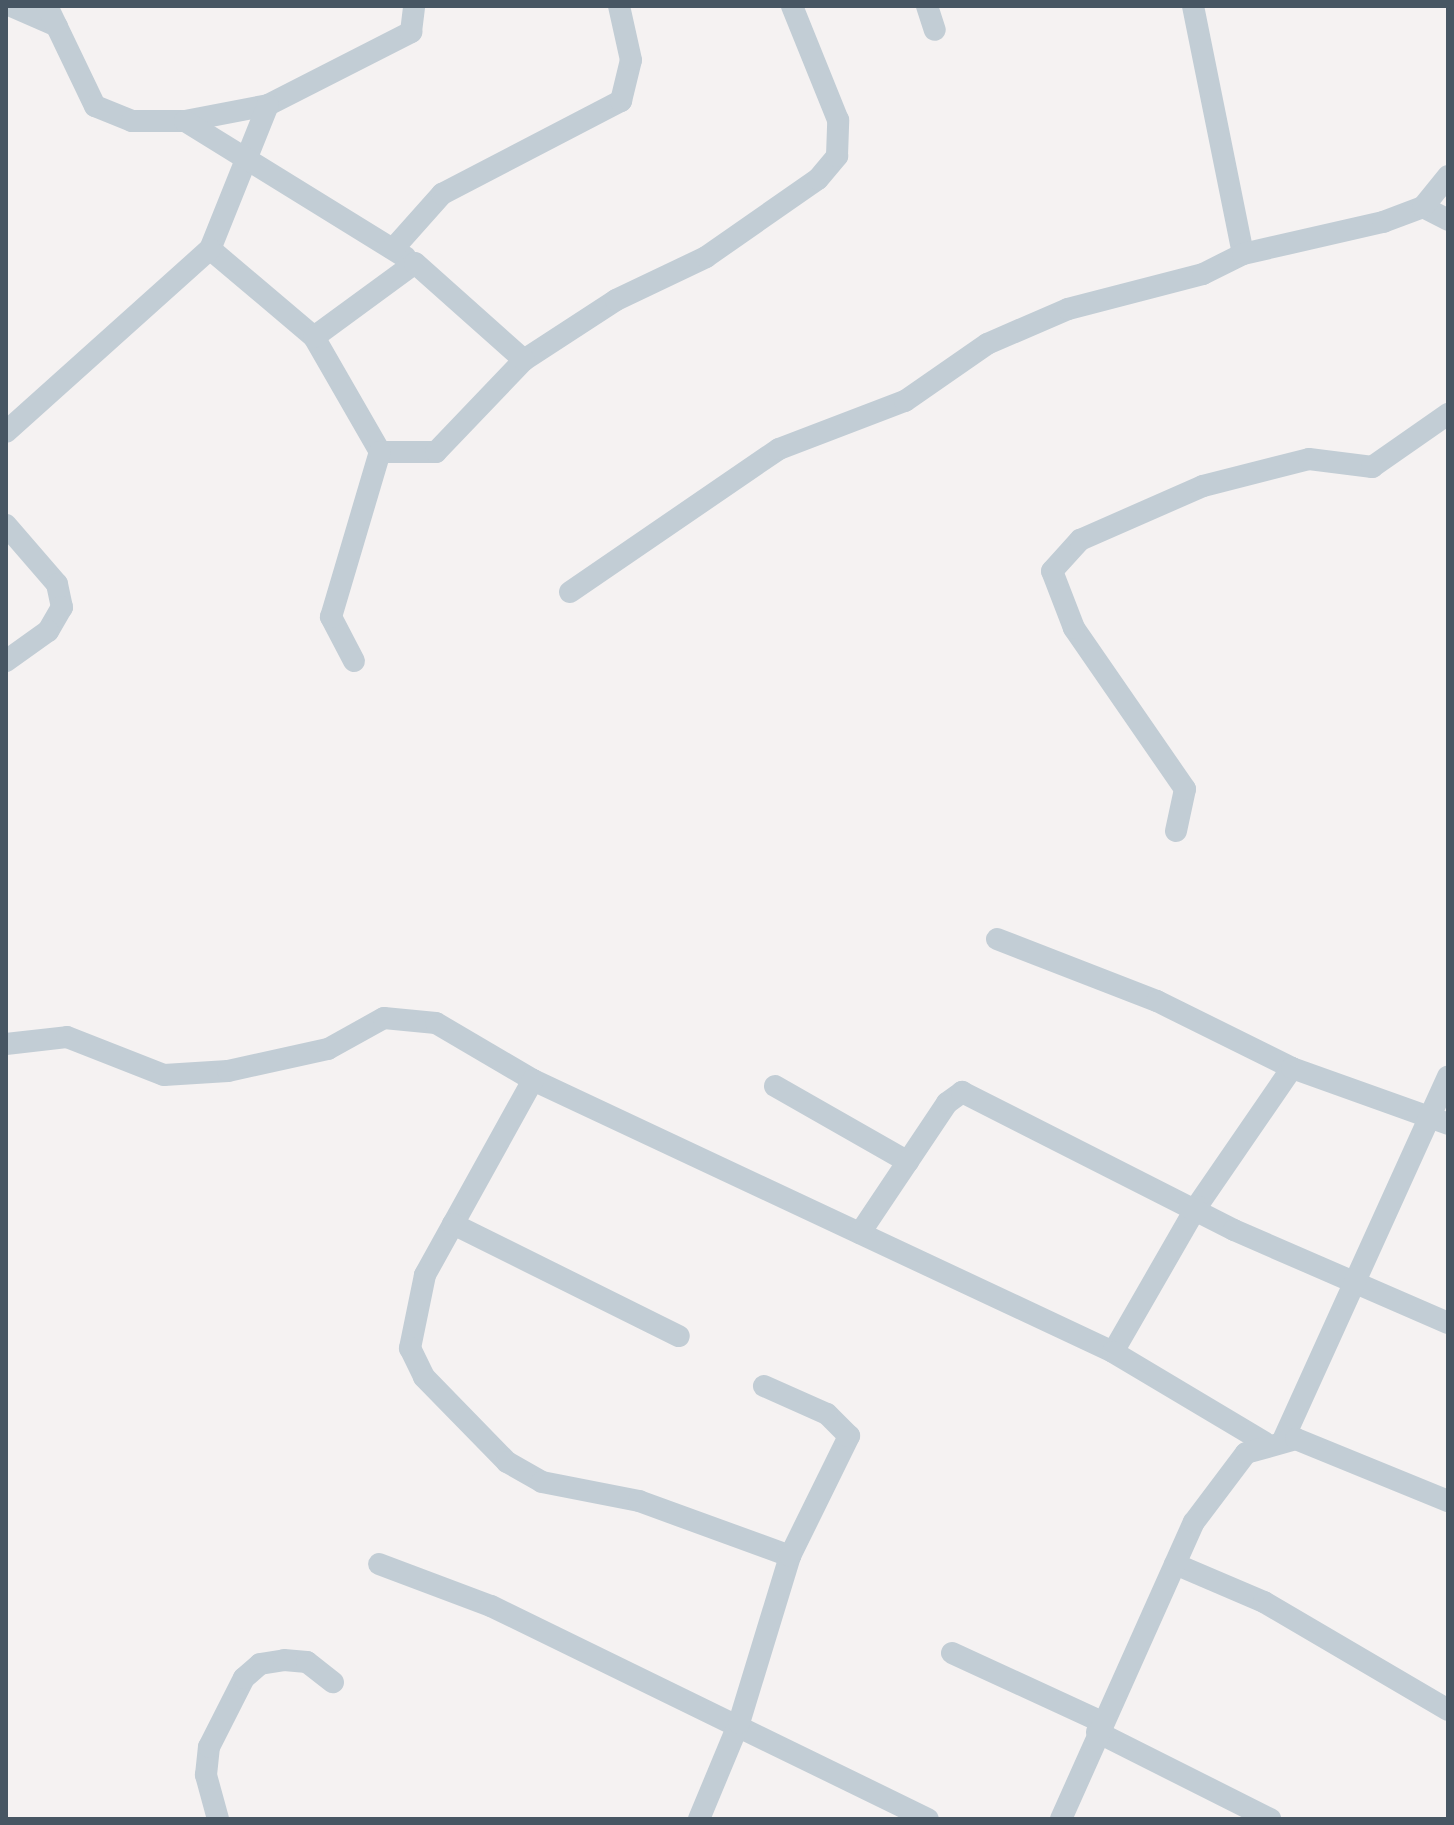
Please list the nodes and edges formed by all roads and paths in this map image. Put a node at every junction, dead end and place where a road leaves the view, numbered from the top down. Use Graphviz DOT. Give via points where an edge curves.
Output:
graph roads {
  1 [pos="11,6"];
  2 [pos="414,6"];
  3 [pos="619,6"];
  4 [pos="792,6"];
  5 [pos="927,6"];
  6 [pos="1193,6"];
  7 [pos="52,16"];
  8 [pos="935,30"];
  9 [pos="268,105"];
  10 [pos="185,121"];
  11 [pos="250,158"];
  12 [pos="1448,176"];
  13 [pos="1423,207"];
  14 [pos="1448,220"];
  15 [pos="210,249"];
  16 [pos="393,249"];
  17 [pos="1243,254"];
  18 [pos="415,263"];
  19 [pos="314,337"];
  20 [pos="524,360"];
  21 [pos="1448,414"];
  22 [pos="6,432"];
  23 [pos="380,452"];
  24 [pos="6,525"];
  25 [pos="570,592"];
  26 [pos="6,661"];
  27 [pos="354,661"];
  28 [pos="1176,831"];
  29 [pos="997,939"];
  30 [pos="6,1044"];
  31 [pos="1292,1068"];
  32 [pos="1448,1077"];
  33 [pos="533,1080"];
  34 [pos="775,1086"];
  35 [pos="1428,1113"];
  36 [pos="1448,1124"];
  37 [pos="908,1162"];
  38 [pos="1197,1206"];
  39 [pos="453,1224"];
  40 [pos="860,1233"];
  41 [pos="1349,1282"];
  42 [pos="1448,1323"];
  43 [pos="679,1336"];
  44 [pos="1113,1352"];
  45 [pos="764,1386"];
  46 [pos="1274,1440"];
  47 [pos="1448,1501"];
  48 [pos="790,1556"];
  49 [pos="379,1564"];
  50 [pos="1175,1564"];
  51 [pos="952,1653"];
  52 [pos="333,1682"];
  53 [pos="1448,1710"];
  54 [pos="739,1723"];
  55 [pos="1100,1727"];
  56 [pos="218,1819"];
  57 [pos="699,1819"];
  58 [pos="928,1819"];
  59 [pos="1061,1819"];
  60 [pos="1270,1819"];
  1 -- 7 [label="street"];
  2 -- 9 [label="street" via="411,32"];
  3 -- 16 [label="street" via="631,60 621,101 442,194"];
  4 -- 20 [label="street" via="838,120 837,156 818,179 706,257 616,300"];
  5 -- 8 [label="street"];
  6 -- 17 [label="street"];
  7 -- 10 [label="street" via="95,106 132,121"];
  9 -- 10 [label="street"];
  9 -- 11 [label="street"];
  10 -- 11 [label="street"];
  11 -- 15 [label="street"];
  11 -- 16 [label="street"];
  12 -- 13 [label="street"];
  13 -- 14 [label="street"];
  13 -- 17 [label="street"];
  15 -- 19 [label="street"];
  15 -- 22 [label="street"];
  16 -- 18 [label="street"];
  17 -- 25 [label="street" via="1203,274 1068,309 987,344 905,401 779,449"];
  18 -- 19 [label="street"];
  18 -- 20 [label="street"];
  19 -- 23 [label="street"];
  20 -- 23 [label="street" via="436,452"];
  21 -- 28 [label="street" via="1372,467 1309,459 1190,491 1080,540 1052,571 1074,628 1185,789"];
  23 -- 27 [label="street" via="331,617"];
  24 -- 26 [label="street" via="57,584 62,607 48,631"];
  29 -- 31 [label="street" via="1157,1001"];
  30 -- 33 [label="street" via="67,1037 164,1075 228,1071 328,1049 384,1018 436,1023"];
  31 -- 35 [label="street"];
  31 -- 38 [label="street"];
  32 -- 35 [label="street"];
  33 -- 39 [label="street"];
  33 -- 40 [label="street"];
  34 -- 37 [label="street"];
  35 -- 36 [label="street"];
  35 -- 41 [label="street"];
  37 -- 38 [label="street" via="962,1092"];
  37 -- 40 [label="street"];
  38 -- 41 [label="street"];
  38 -- 44 [label="street"];
  39 -- 43 [label="street"];
  39 -- 48 [label="street" via="415,1302 410,1348 449,1408 507,1462 542,1482 639,1501"];
  40 -- 44 [label="street"];
  41 -- 42 [label="street"];
  41 -- 46 [label="street"];
  44 -- 46 [label="street"];
  45 -- 48 [label="street" via="827,1414 849,1436"];
  46 -- 47 [label="street"];
  46 -- 50 [label="street" via="1219,1484"];
  48 -- 54 [label="street"];
  49 -- 54 [label="street" via="491,1606"];
  50 -- 53 [label="street" via="1264,1602"];
  50 -- 55 [label="street"];
  51 -- 55 [label="street"];
  52 -- 56 [label="street" via="307,1662 284,1660 260,1664 244,1678 209,1747 206,1775"];
  54 -- 57 [label="street"];
  54 -- 58 [label="street"];
  55 -- 59 [label="street"];
  55 -- 60 [label="street"];
}
